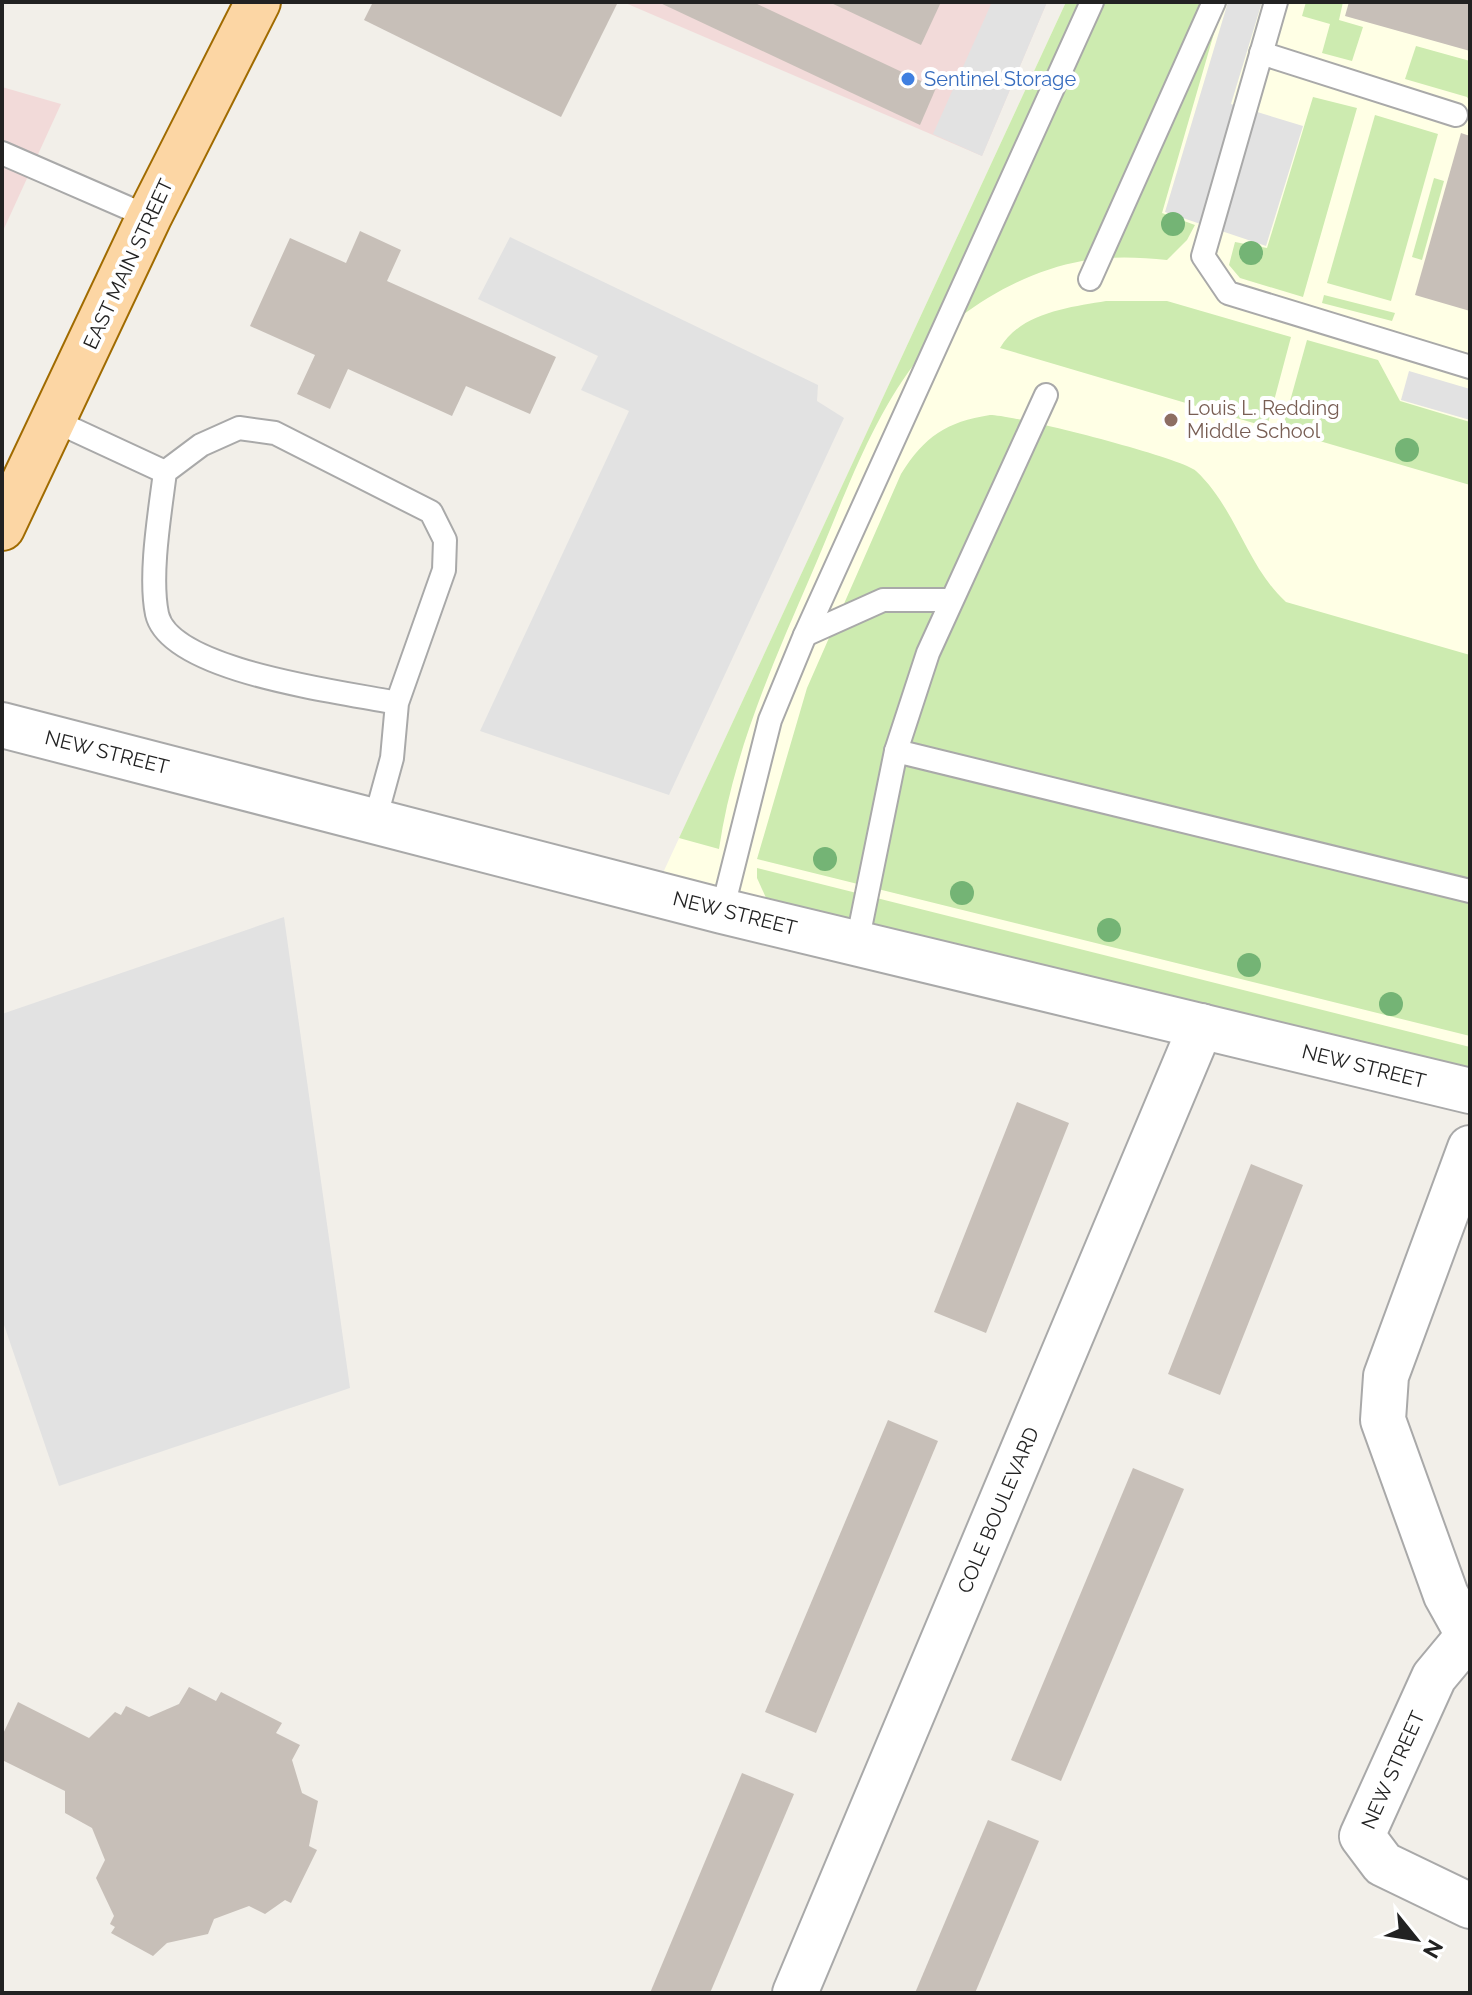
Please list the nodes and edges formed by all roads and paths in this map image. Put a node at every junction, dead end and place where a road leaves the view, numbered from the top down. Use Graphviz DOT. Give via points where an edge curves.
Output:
graph roads {
  1 [pos="258,2"];
  2 [pos="1092,2"];
  3 [pos="1214,2"];
  4 [pos="1276,2"];
  5 [pos="1261,53"];
  6 [pos="1456,115"];
  7 [pos="2,153"];
  8 [pos="149,217"];
  9 [pos="1090,279"];
  10 [pos="1470,367"];
  11 [pos="1046,395"];
  12 [pos="55,421"];
  13 [pos="165,472"];
  14 [pos="2,528"];
  15 [pos="951,600"];
  16 [pos="805,635"];
  17 [pos="397,703"];
  18 [pos="2,725"];
  19 [pos="896,751"];
  20 [pos="375,820"];
  21 [pos="1470,891"];
  22 [pos="722,911"];
  23 [pos="857,943"];
  24 [pos="1201,1026"];
  25 [pos="1470,1091"];
  26 [pos="1470,1148"];
  27 [pos="1469,1637"];
  28 [pos="1470,1906"];
  29 [pos="795,1993"];
  1 -- 8 [label="main road, EAST MAIN STREET"];
  2 -- 16 [label="lane"];
  3 -- 9 [label="lane"];
  4 -- 5 [label="lane"];
  5 -- 6 [label="lane"];
  5 -- 10 [label="lane" via="1203,256 1228,293"];
  7 -- 8 [label="lane"];
  8 -- 12 [label="main road, EAST MAIN STREET"];
  11 -- 15 [label="lane"];
  12 -- 13 [label="lane"];
  12 -- 14 [label="main road, EAST MAIN STREET"];
  13 -- 17 [label="lane" via="156,548 157,615 175,643 217,665"];
  13 -- 17 [label="lane" via="201,445 239,428 275,433 431,512 445,540 444,570"];
  15 -- 16 [label="lane" via="883,600"];
  15 -- 19 [label="lane"];
  16 -- 22 [label="lane" via="770,720"];
  17 -- 20 [label="lane" via="392,758"];
  18 -- 20 [label="street, NEW STREET"];
  19 -- 21 [label="lane"];
  19 -- 23 [label="lane"];
  20 -- 22 [label="street, NEW STREET"];
  22 -- 23 [label="street, NEW STREET"];
  23 -- 24 [label="street, NEW STREET"];
  24 -- 25 [label="street, NEW STREET"];
  24 -- 29 [label="street, COLE BOULEVARD"];
  26 -- 27 [label="street, NEW STREET" via="1386,1376 1383,1420 1446,1595"];
  27 -- 28 [label="street, NEW STREET" via="1434,1677 1362,1836 1383,1864"];
}
